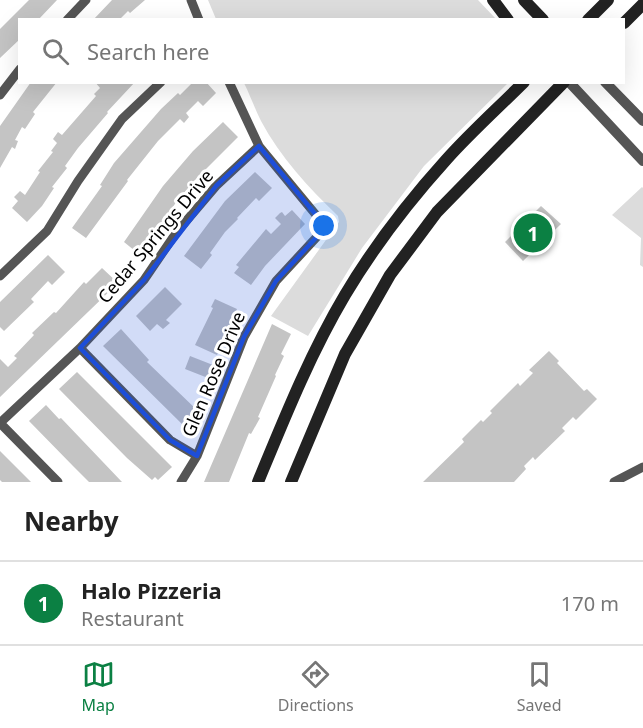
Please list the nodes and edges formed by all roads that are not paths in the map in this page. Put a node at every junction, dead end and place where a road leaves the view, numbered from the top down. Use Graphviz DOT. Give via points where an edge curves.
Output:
graph roads {
  1 [pos="86,0"];
  2 [pos="190,0"];
  3 [pos="493,0"];
  4 [pos="524,0"];
  5 [pos="608,0"];
  6 [pos="643,4"];
  7 [pos="69,18"];
  8 [pos="197,18"];
  9 [pos="506,18"];
  10 [pos="541,18"];
  11 [pos="590,18"];
  12 [pos="625,22"];
  13 [pos="18,72"];
  14 [pos="159,84"];
  15 [pos="230,84"];
  16 [pos="522,84"];
  17 [pos="562,84"];
  18 [pos="571,84"];
  19 [pos="607,84"];
  20 [pos="0,95"];
  21 [pos="643,122"];
  22 [pos="260,146"];
  23 [pos="643,161"];
  24 [pos="0,276"];
  25 [pos="80,348"];
  26 [pos="0,423"];
  27 [pos="196,456"];
  28 [pos="643,467"];
  29 [pos="58,482"];
  30 [pos="181,482"];
  31 [pos="258,482"];
  32 [pos="291,482"];
  33 [pos="614,482"];
  1 -- 7 [label="street"];
  2 -- 8 [label="street"];
  3 -- 9 [label="main road"];
  4 -- 10 [label="main road"];
  5 -- 11 [label="main road"];
  6 -- 12 [label="main road"];
  13 -- 20 [label="street"];
  14 -- 24 [label="street" via="122,119 47,231"];
  15 -- 22 [label="street"];
  16 -- 31 [label="main road" via="447,159 380,243 345,295 285,416"];
  17 -- 32 [label="main road" via="436,212 390,275 345,354"];
  18 -- 23 [label="street"];
  19 -- 21 [label="street"];
  22 -- 25 [label="street, Cedar Springs Drive" via="216,186 176,233 144,280"];
  22 -- 27 [label="street, Glen Rose Drive" via="326,227 276,280 244,337"];
  25 -- 26 [label="street, Cedar Springs Drive"];
  25 -- 27 [label="street" via="170,440"];
  26 -- 29 [label="street"];
  27 -- 30 [label="street, Glen Rose Drive"];
  28 -- 33 [label="street"];
}
